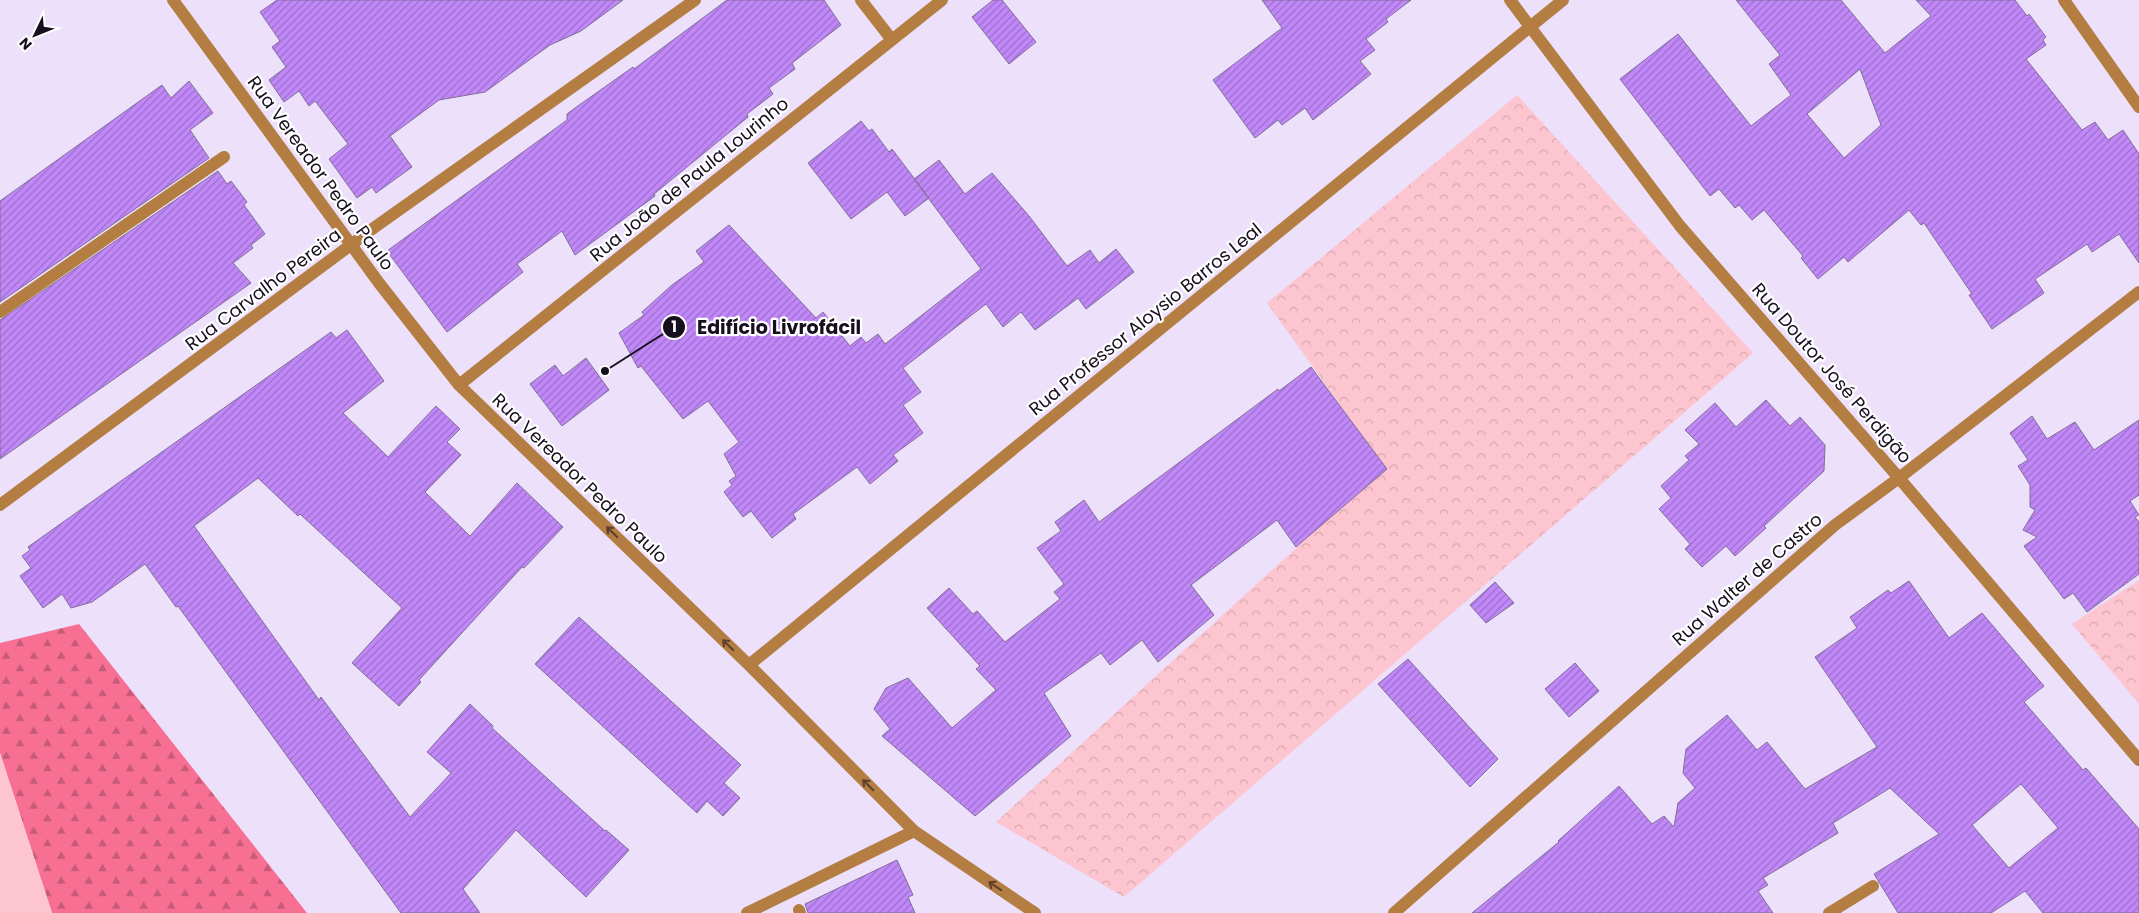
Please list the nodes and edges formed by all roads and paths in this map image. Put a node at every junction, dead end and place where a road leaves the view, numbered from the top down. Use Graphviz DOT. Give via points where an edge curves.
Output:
graph roads {
  1 [pos="173,0"];
  2 [pos="695,0"];
  3 [pos="861,0"];
  4 [pos="942,0"];
  5 [pos="1510,0"];
  6 [pos="1563,0"];
  7 [pos="2064,0"];
  8 [pos="1530,27"];
  9 [pos="892,40"];
  10 [pos="2139,107"];
  11 [pos="224,156"];
  12 [pos="352,244"];
  13 [pos="2139,292"];
  14 [pos="0,312"];
  15 [pos="459,386"];
  16 [pos="1899,478"];
  17 [pos="0,505"];
  18 [pos="749,665"];
  19 [pos="2139,760"];
  20 [pos="914,831"];
  21 [pos="1873,886"];
  22 [pos="747,913"];
  23 [pos="1035,913"];
  24 [pos="1394,913"];
  25 [pos="1829,913"];
  1 -- 12 [label="street, Rua Vereador Pedro Paulo"];
  2 -- 12 [label="street, Rua Carvalho Pereira"];
  3 -- 9 [label="street"];
  4 -- 9 [label="street, Rua João de Paula Lourinho"];
  5 -- 8 [label="street, Rua Doutor José Perdigão"];
  6 -- 8 [label="street, Rua Professor Aloysio Barros Leal"];
  7 -- 10 [label="street"];
  8 -- 16 [label="street, Rua Doutor José Perdigão" via="1680,226"];
  8 -- 18 [label="street, Rua Professor Aloysio Barros Leal"];
  9 -- 15 [label="street, Rua João de Paula Lourinho"];
  11 -- 14 [label="street"];
  12 -- 15 [label="street, Rua Vereador Pedro Paulo" via="378,283"];
  12 -- 17 [label="street, Rua Carvalho Pereira"];
  13 -- 16 [label="street, Rua Walter de Castro"];
  18 -- 15 [label="street, Rua Vereador Pedro Paulo, one-way"];
  16 -- 19 [label="street, Rua Doutor José Perdigão"];
  16 -- 24 [label="street, Rua Walter de Castro" via="1835,525"];
  20 -- 18 [label="street, Rua Vereador Pedro Paulo, one-way"];
  20 -- 22 [label="street"];
  23 -- 20 [label="street, Rua Vereador Pedro Paulo, one-way"];
  21 -- 25 [label="street"];
}
